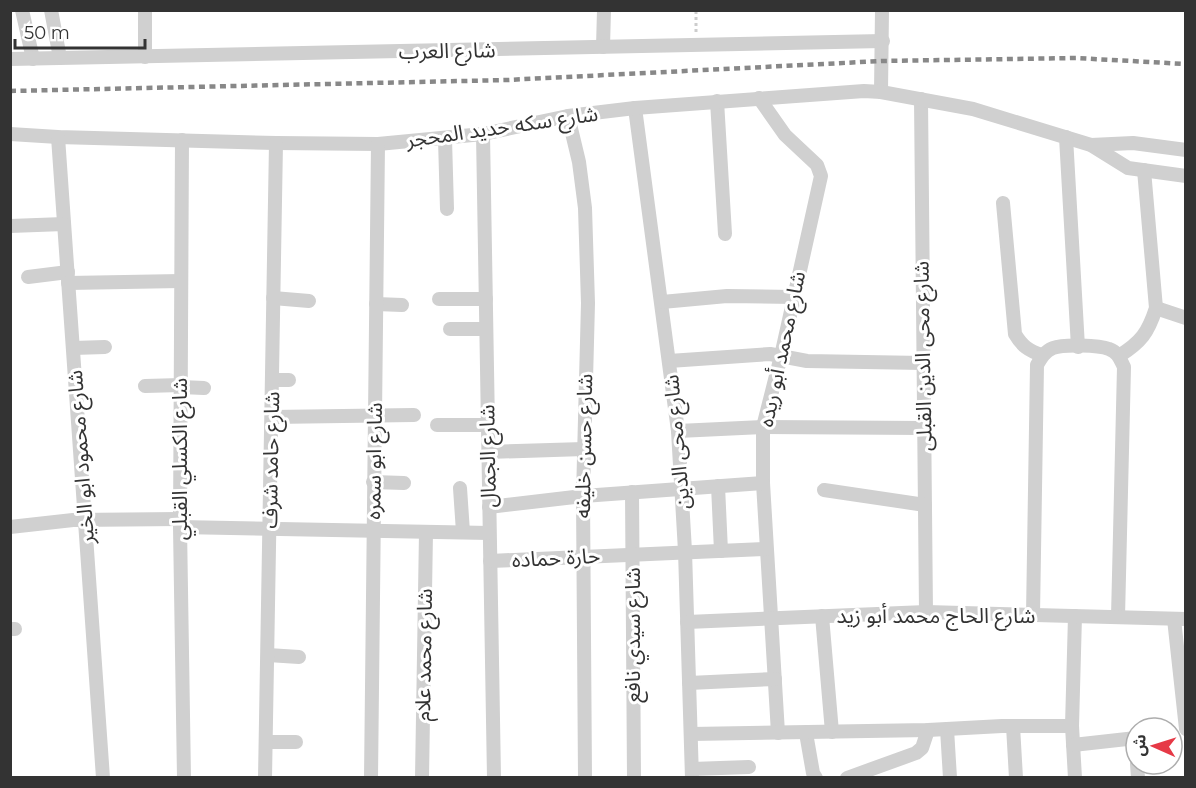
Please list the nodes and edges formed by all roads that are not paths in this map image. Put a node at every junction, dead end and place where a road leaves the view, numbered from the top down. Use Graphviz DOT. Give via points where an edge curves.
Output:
graph roads {
  1 [pos="22,10"];
  2 [pos="51,10"];
  3 [pos="145,10"];
  4 [pos="604,10"];
  5 [pos="882,10"];
  6 [pos="883,41"];
  7 [pos="603,47"];
  8 [pos="145,57"];
  9 [pos="60,58"];
  10 [pos="10,59"];
  11 [pos="33,59"];
  12 [pos="881,92"];
  13 [pos="759,98"];
  14 [pos="921,99"];
  15 [pos="717,101"];
  16 [pos="635,108"];
  17 [pos="568,116"];
  18 [pos="10,134"];
  19 [pos="483,134"];
  20 [pos="57,137"];
  21 [pos="1066,137"];
  22 [pos="445,139"];
  23 [pos="182,140"];
  24 [pos="276,143"];
  25 [pos="378,144"];
  26 [pos="1091,145"];
  27 [pos="1185,150"];
  28 [pos="1144,170"];
  29 [pos="1185,176"];
  30 [pos="1003,203"];
  31 [pos="447,209"];
  32 [pos="64,224"];
  33 [pos="10,226"];
  34 [pos="725,234"];
  35 [pos="28,277"];
  36 [pos="68,278"];
  37 [pos="181,280"];
  38 [pos="794,297"];
  39 [pos="273,298"];
  40 [pos="439,299"];
  41 [pos="486,299"];
  42 [pos="309,301"];
  43 [pos="662,302"];
  44 [pos="376,304"];
  45 [pos="402,305"];
  46 [pos="1155,308"];
  47 [pos="1185,318"];
  48 [pos="450,329"];
  49 [pos="486,329"];
  50 [pos="1078,346"];
  51 [pos="105,347"];
  52 [pos="73,348"];
  53 [pos="1042,355"];
  54 [pos="781,356"];
  55 [pos="1119,356"];
  56 [pos="669,361"];
  57 [pos="923,363"];
  58 [pos="272,380"];
  59 [pos="289,380"];
  60 [pos="146,386"];
  61 [pos="181,386"];
  62 [pos="204,388"];
  63 [pos="374,415"];
  64 [pos="414,415"];
  65 [pos="272,417"];
  66 [pos="488,424"];
  67 [pos="437,425"];
  68 [pos="763,427"];
  69 [pos="924,428"];
  70 [pos="678,431"];
  71 [pos="584,449"];
  72 [pos="488,452"];
  73 [pos="373,482"];
  74 [pos="404,483"];
  75 [pos="762,483"];
  76 [pos="718,486"];
  77 [pos="460,488"];
  78 [pos="682,488"];
  79 [pos="824,490"];
  80 [pos="632,492"];
  81 [pos="583,496"];
  82 [pos="925,506"];
  83 [pos="489,507"];
  84 [pos="86,519"];
  85 [pos="180,523"];
  86 [pos="10,527"];
  87 [pos="270,529"];
  88 [pos="373,531"];
  89 [pos="426,532"];
  90 [pos="463,532"];
  91 [pos="489,533"];
  92 [pos="766,549"];
  93 [pos="685,551"];
  94 [pos="721,551"];
  95 [pos="632,554"];
  96 [pos="583,556"];
  97 [pos="490,561"];
  98 [pos="926,612"];
  99 [pos="1033,615"];
  100 [pos="822,616"];
  101 [pos="1075,616"];
  102 [pos="1118,617"];
  103 [pos="771,619"];
  104 [pos="1180,619"];
  105 [pos="687,622"];
  106 [pos="267,655"];
  107 [pos="299,657"];
  108 [pos="775,679"];
  109 [pos="689,683"];
  110 [pos="1013,726"];
  111 [pos="1072,726"];
  112 [pos="947,729"];
  113 [pos="928,730"];
  114 [pos="1185,731"];
  115 [pos="832,732"];
  116 [pos="778,733"];
  117 [pos="806,733"];
  118 [pos="691,734"];
  119 [pos="1124,739"];
  120 [pos="266,742"];
  121 [pos="296,742"];
  122 [pos="1073,745"];
  123 [pos="749,767"];
  124 [pos="692,773"];
  125 [pos="814,776"];
  126 [pos="853,776"];
  127 [pos="103,777"];
  128 [pos="184,777"];
  129 [pos="265,777"];
  130 [pos="371,777"];
  131 [pos="422,777"];
  132 [pos="494,777"];
  133 [pos="585,777"];
  134 [pos="634,777"];
  135 [pos="950,777"];
  136 [pos="1016,777"];
  137 [pos="1075,777"];
  1 -- 11 [label="street"];
  2 -- 9 [label="street"];
  3 -- 8 [label="street"];
  4 -- 7 [label="street"];
  5 -- 6 [label="street"];
  6 -- 7 [label="street, شارع العرب"];
  6 -- 12 [label="street"];
  7 -- 8 [label="street, شارع العرب"];
  8 -- 9 [label="street, شارع العرب"];
  9 -- 11 [label="street, شارع العرب"];
  10 -- 11 [label="street, شارع العرب"];
  12 -- 13 [label="street, شارع سكه حديد المحجر"];
  12 -- 14 [label="street, شارع سكه حديد المحجر"];
  13 -- 15 [label="street, شارع سكه حديد المحجر"];
  13 -- 38 [label="street, شارع محمد أبو ريده" via="785,135 817,165 820,176"];
  14 -- 21 [label="street, شارع سكه حديد المحجر" via="973,109"];
  14 -- 57 [label="street, شارع محى الدين القبلى"];
  15 -- 16 [label="street, شارع سكه حديد المحجر"];
  15 -- 34 [label="street"];
  16 -- 17 [label="street, شارع سكه حديد المحجر"];
  16 -- 43 [label="street, شارع محى الدين"];
  17 -- 19 [label="street, شارع سكه حديد المحجر"];
  17 -- 71 [label="street, شارع حسن خليفه" via="585,208 588,303"];
  18 -- 20 [label="street, شارع سكه حديد المحجر"];
  19 -- 22 [label="street, شارع سكه حديد المحجر"];
  19 -- 41 [label="street, شارع الجمال"];
  20 -- 23 [label="street, شارع سكه حديد المحجر"];
  20 -- 32 [label="street, شارع محمود ابو الخير"];
  21 -- 26 [label="street, شارع سكه حديد المحجر"];
  21 -- 50 [label="street"];
  22 -- 25 [label="street, شارع سكه حديد المحجر"];
  22 -- 31 [label="street"];
  23 -- 24 [label="street, شارع سكه حديد المحجر"];
  23 -- 37 [label="street, شارع الكسلي القبلي"];
  24 -- 25 [label="street, شارع سكه حديد المحجر"];
  24 -- 39 [label="street, شارع حامد شرف"];
  25 -- 44 [label="street, شارع ابو سمره"];
  26 -- 27 [label="street" via="1133,143"];
  26 -- 28 [label="street" via="1128,168"];
  28 -- 29 [label="street"];
  28 -- 46 [label="street"];
  30 -- 53 [label="street" via="1015,334 1021,345"];
  32 -- 33 [label="street"];
  32 -- 36 [label="street, شارع محمود ابو الخير"];
  35 -- 36 [label="street"];
  36 -- 37 [label="street"];
  36 -- 52 [label="street, شارع محمود ابو الخير"];
  37 -- 61 [label="street, شارع الكسلي القبلي"];
  38 -- 43 [label="street" via="727,296"];
  38 -- 54 [label="street, شارع محمد أبو ريده"];
  39 -- 42 [label="street"];
  39 -- 58 [label="street, شارع حامد شرف"];
  40 -- 41 [label="street"];
  41 -- 49 [label="street, شارع الجمال"];
  43 -- 56 [label="street, شارع محى الدين"];
  44 -- 45 [label="street"];
  44 -- 63 [label="street, شارع ابو سمره"];
  46 -- 47 [label="street"];
  46 -- 55 [label="street" via="1149,328 1136,345"];
  48 -- 49 [label="street"];
  49 -- 66 [label="street, شارع الجمال"];
  50 -- 53 [label="street" via="1052,348"];
  50 -- 55 [label="street" via="1100,346"];
  51 -- 52 [label="street"];
  52 -- 84 [label="street, شارع محمود ابو الخير"];
  53 -- 99 [label="street" via="1036,377"];
  54 -- 56 [label="street"];
  54 -- 57 [label="street" via="807,361"];
  54 -- 68 [label="street, شارع محمد أبو ريده"];
  55 -- 102 [label="street" via="1124,367"];
  56 -- 70 [label="street, شارع محى الدين"];
  57 -- 69 [label="street, شارع محى الدين القبلى"];
  58 -- 59 [label="street"];
  58 -- 65 [label="street, شارع حامد شرف"];
  60 -- 61 [label="street"];
  61 -- 62 [label="street"];
  61 -- 85 [label="street, شارع الكسلي القبلي"];
  63 -- 64 [label="street"];
  63 -- 65 [label="street"];
  63 -- 73 [label="street, شارع ابو سمره"];
  65 -- 87 [label="street, شارع حامد شرف"];
  66 -- 67 [label="street"];
  66 -- 72 [label="street, شارع الجمال"];
  68 -- 69 [label="street"];
  68 -- 70 [label="street"];
  68 -- 75 [label="street, شارع محمد أبو ريده"];
  69 -- 82 [label="street, شارع محى الدين القبلى"];
  70 -- 78 [label="street, شارع محى الدين"];
  71 -- 72 [label="street"];
  71 -- 81 [label="street, شارع حسن خليفه"];
  72 -- 83 [label="street, شارع الجمال"];
  73 -- 74 [label="street"];
  73 -- 88 [label="street, شارع ابو سمره"];
  75 -- 76 [label="street"];
  75 -- 92 [label="street, شارع محمد أبو ريده"];
  76 -- 78 [label="street"];
  76 -- 94 [label="street"];
  77 -- 90 [label="street"];
  78 -- 80 [label="street"];
  78 -- 93 [label="street, شارع محى الدين"];
  79 -- 82 [label="street"];
  80 -- 81 [label="street"];
  80 -- 95 [label="street, شارع سيدي نافع"];
  81 -- 83 [label="street"];
  81 -- 96 [label="street, شارع حسن خليفه"];
  82 -- 98 [label="street, شارع محى الدين القبلى"];
  83 -- 91 [label="street, شارع الجمال"];
  84 -- 85 [label="street"];
  84 -- 86 [label="street"];
  84 -- 127 [label="street, شارع محمود ابو الخير"];
  85 -- 87 [label="street"];
  85 -- 128 [label="street, شارع الكسلي القبلي"];
  87 -- 88 [label="street"];
  87 -- 106 [label="street, شارع حامد شرف"];
  88 -- 89 [label="street"];
  88 -- 130 [label="street, شارع ابو سمره"];
  89 -- 90 [label="street"];
  89 -- 131 [label="street, شارع محمد علام"];
  90 -- 91 [label="street"];
  91 -- 97 [label="street, شارع الجمال"];
  92 -- 94 [label="street, حارة حماده"];
  92 -- 103 [label="street, شارع محمد أبو ريده"];
  93 -- 94 [label="street, حارة حماده"];
  93 -- 95 [label="street, حارة حماده"];
  93 -- 105 [label="street, شارع محى الدين"];
  95 -- 96 [label="street, حارة حماده"];
  95 -- 134 [label="street, شارع سيدي نافع"];
  96 -- 97 [label="street, حارة حماده"];
  96 -- 133 [label="street, شارع حسن خليفه"];
  97 -- 132 [label="street, شارع الجمال"];
  98 -- 99 [label="street, شارع الحاج محمد أبو زيد"];
  98 -- 100 [label="street, شارع الحاج محمد أبو زيد"];
  99 -- 101 [label="street, شارع الحاج محمد أبو زيد"];
  100 -- 103 [label="street, شارع الحاج محمد أبو زيد"];
  100 -- 115 [label="street"];
  101 -- 102 [label="street, شارع الحاج محمد أبو زيد"];
  101 -- 111 [label="street"];
  102 -- 104 [label="street, شارع الحاج محمد أبو زيد"];
  103 -- 105 [label="street, شارع الحاج محمد أبو زيد"];
  103 -- 108 [label="street, شارع محمد أبو ريده"];
  104 -- 114 [label="street"];
  105 -- 109 [label="street, شارع محى الدين"];
  106 -- 107 [label="street"];
  106 -- 120 [label="street, شارع حامد شرف"];
  108 -- 109 [label="street"];
  108 -- 116 [label="street, شارع محمد أبو ريده"];
  109 -- 118 [label="street, شارع محى الدين"];
  110 -- 111 [label="street"];
  110 -- 112 [label="street"];
  110 -- 136 [label="street"];
  111 -- 122 [label="street"];
  112 -- 113 [label="street"];
  112 -- 135 [label="street"];
  113 -- 115 [label="street"];
  113 -- 126 [label="street" via="916,753"];
  115 -- 117 [label="street"];
  116 -- 117 [label="street"];
  116 -- 118 [label="street"];
  117 -- 125 [label="street"];
  118 -- 124 [label="street, شارع محى الدين"];
  119 -- 122 [label="street"];
  120 -- 121 [label="street"];
  120 -- 129 [label="street, شارع حامد شرف"];
  122 -- 137 [label="street"];
  123 -- 124 [label="street"];
}
